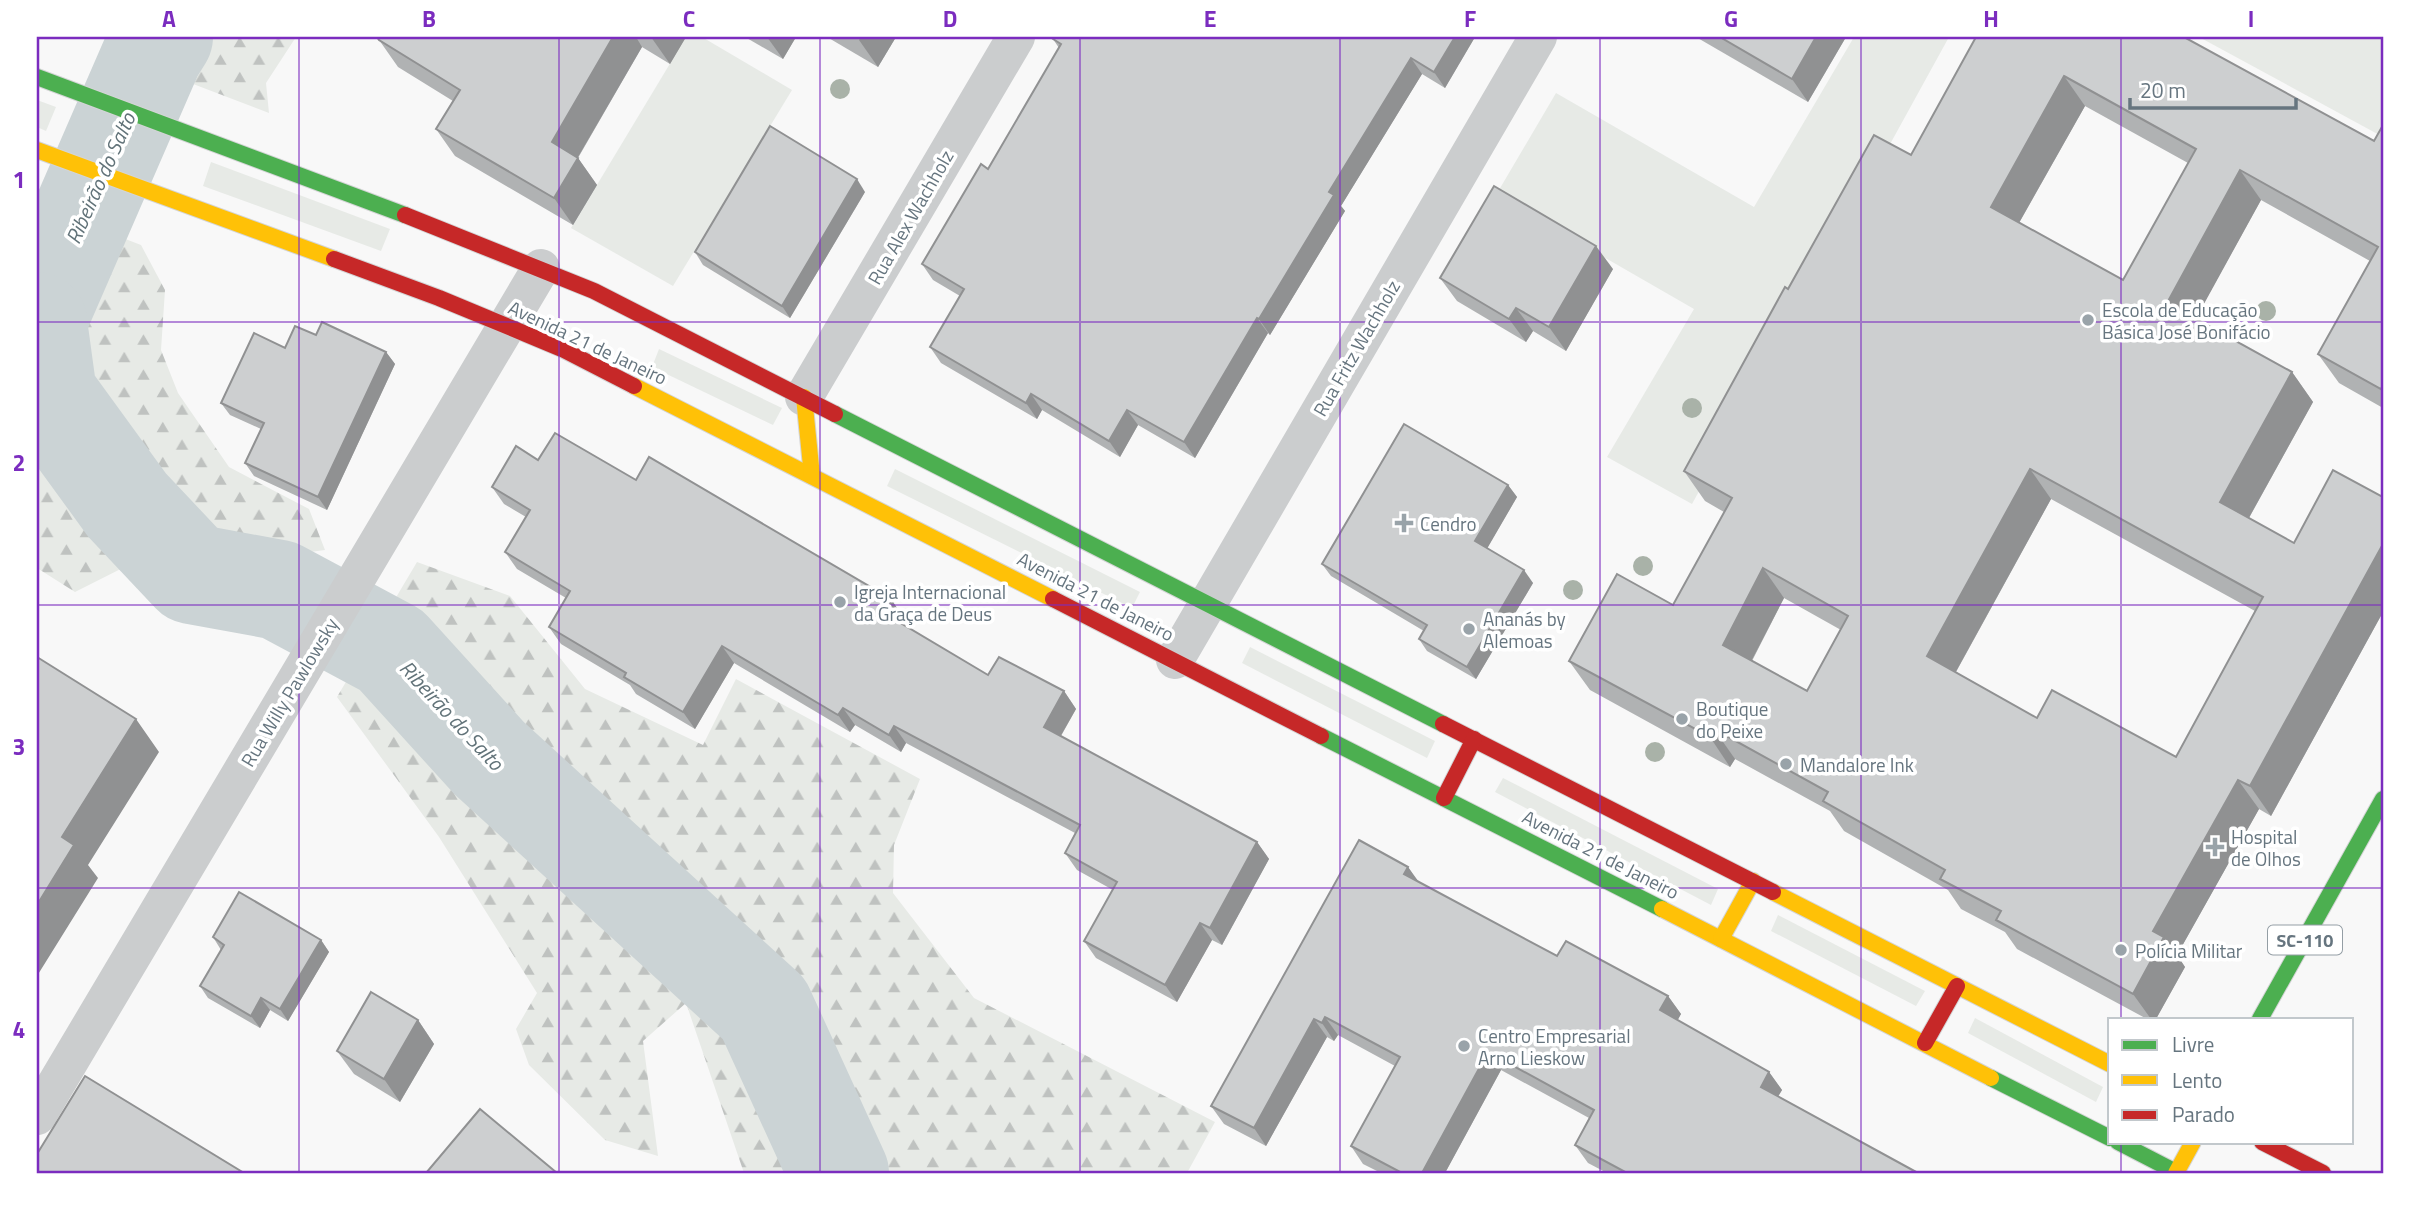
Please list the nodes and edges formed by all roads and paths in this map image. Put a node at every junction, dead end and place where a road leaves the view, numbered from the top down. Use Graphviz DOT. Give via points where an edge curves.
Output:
graph roads {
  1 [pos="1016,37"];
  2 [pos="1538,37"];
  3 [pos="37,77"];
  4 [pos="45,153"];
  5 [pos="541,268"];
  6 [pos="507,326"];
  7 [pos="804,397"];
  8 [pos="812,476"];
  9 [pos="1208,603"];
  10 [pos="1175,660"];
  11 [pos="1474,739"];
  12 [pos="1444,798"];
  13 [pos="2383,799"];
  14 [pos="1753,881"];
  15 [pos="1721,939"];
  16 [pos="1956,986"];
  17 [pos="2261,1018"];
  18 [pos="1925,1043"];
  19 [pos="2108,1063"];
  20 [pos="37,1116"];
  21 [pos="2108,1137"];
  22 [pos="2122,1144"];
  23 [pos="2192,1144"];
  24 [pos="2266,1144"];
  25 [pos="2177,1173"];
  26 [pos="2323,1173"];
  1 -- 7 [label="street, Rua Alex Wachholz"];
  2 -- 9 [label="street, Rua Fritz Wachholz"];
  3 -- 5 [label="main road"];
  4 -- 6 [label="main road, Avenida 21 de Janeiro"];
  5 -- 6 [label="street, Rua Willy Pawlowsky"];
  5 -- 7 [label="main road" via="653,319"];
  6 -- 8 [label="main road, Avenida 21 de Janeiro"];
  6 -- 20 [label="street, Rua Willy Pawlowsky"];
  7 -- 8 [label="main road"];
  7 -- 9 [label="main road"];
  8 -- 10 [label="main road, Avenida 21 de Janeiro"];
  9 -- 10 [label="street, Rua Fritz Wachholz"];
  9 -- 11 [label="main road"];
  10 -- 12 [label="main road, Avenida 21 de Janeiro"];
  11 -- 12 [label="main road"];
  11 -- 14 [label="main road"];
  12 -- 15 [label="main road, Avenida 21 de Janeiro"];
  13 -- 17 [label="main road, SC-110"];
  14 -- 15 [label="main road"];
  14 -- 16 [label="main road"];
  15 -- 18 [label="main road, Avenida 21 de Janeiro"];
  16 -- 18 [label="main road"];
  16 -- 19 [label="main road"];
  18 -- 21 [label="main road, Avenida 21 de Janeiro"];
  22 -- 25 [label="main road"];
  23 -- 25 [label="main road"];
  24 -- 26 [label="main road"];
}
